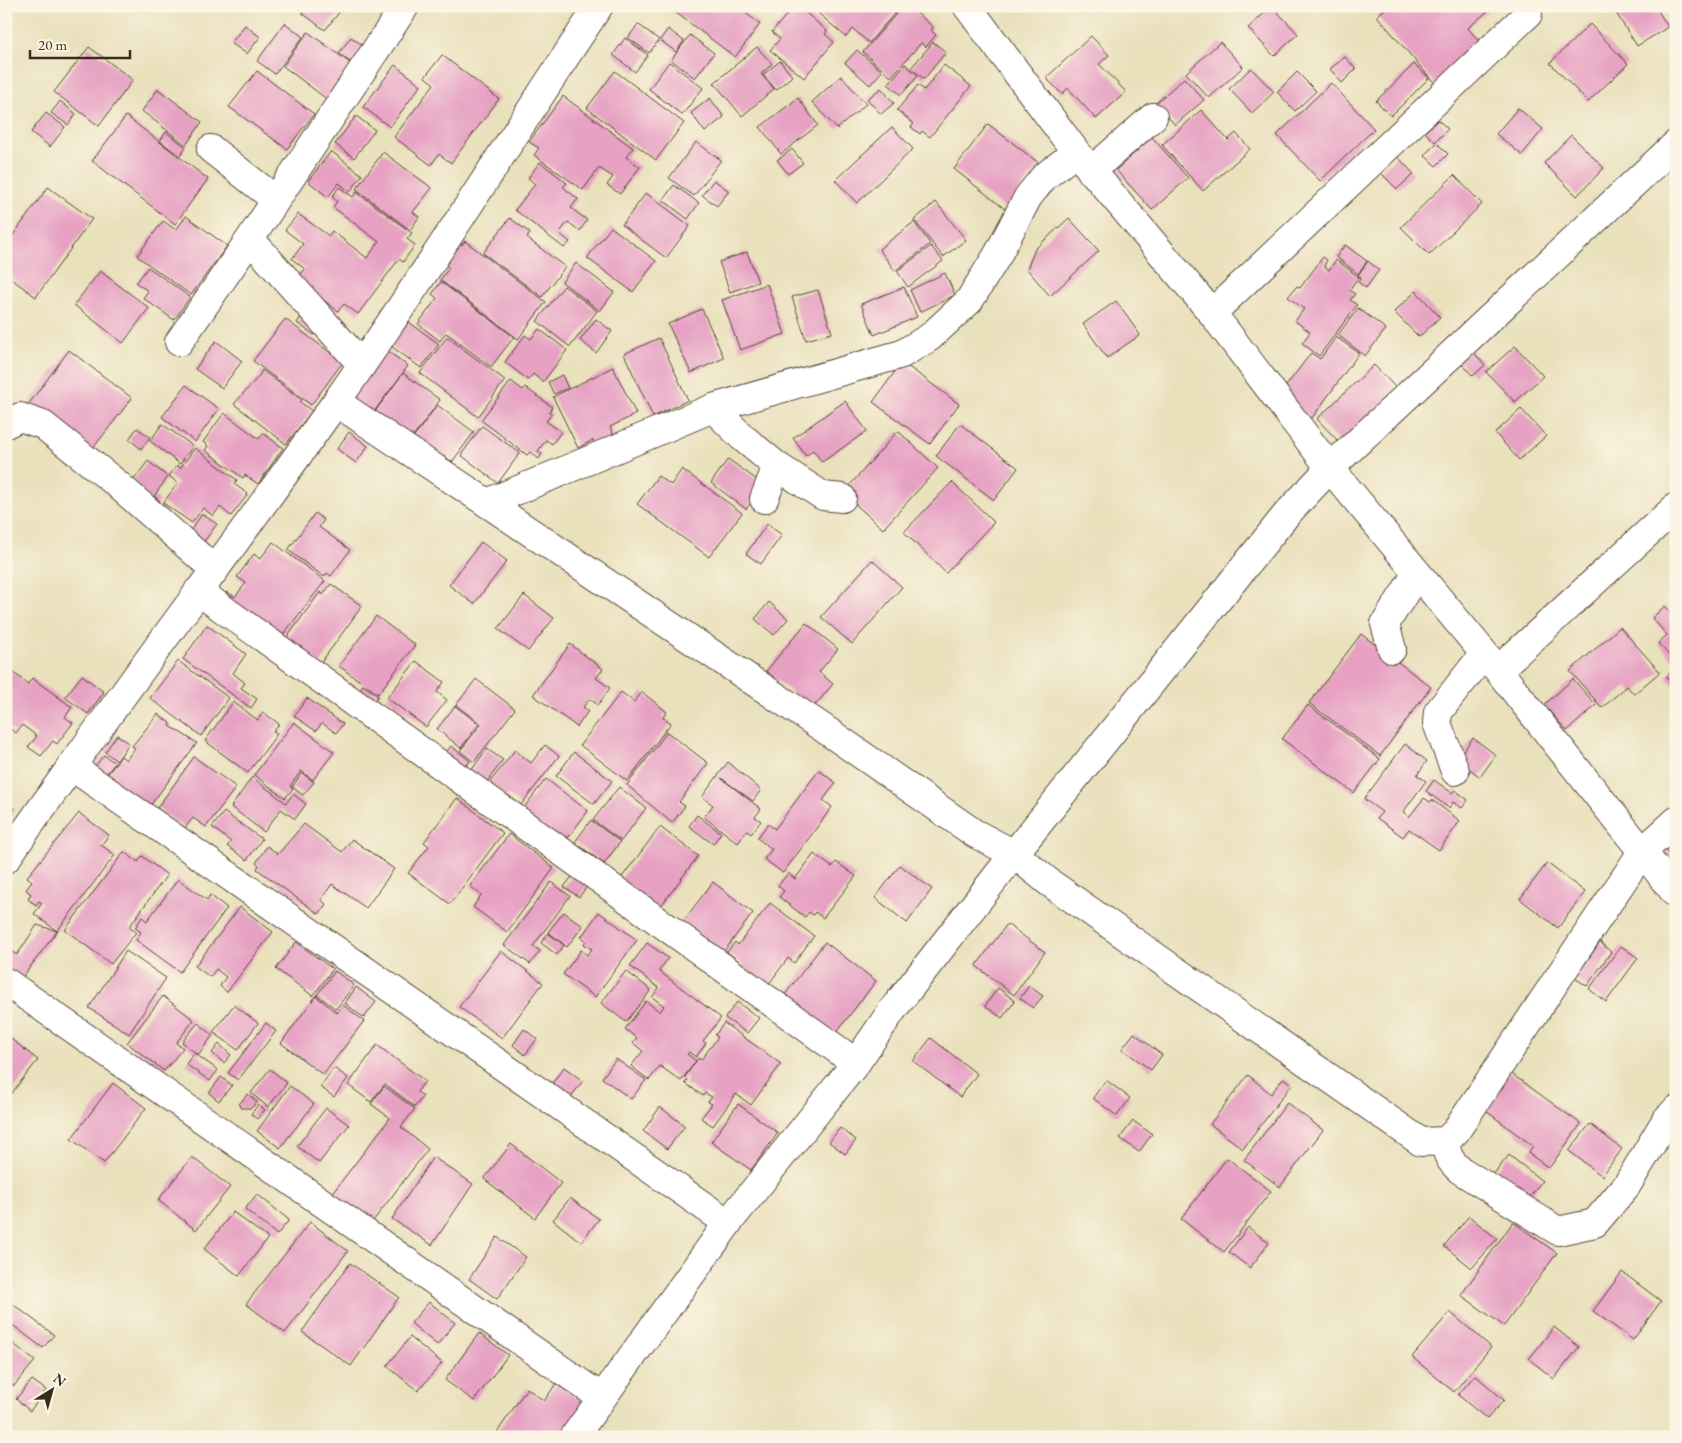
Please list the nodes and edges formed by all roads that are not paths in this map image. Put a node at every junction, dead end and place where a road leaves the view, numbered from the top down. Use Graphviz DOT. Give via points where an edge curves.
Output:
graph roads {
  1 [pos="405,6"];
  2 [pos="967,6"];
  3 [pos="590,9"];
  4 [pos="1528,14"];
  5 [pos="1153,118"];
  6 [pos="1676,144"];
  7 [pos="211,149"];
  8 [pos="1084,162"];
  9 [pos="276,200"];
  10 [pos="250,239"];
  11 [pos="1212,313"];
  12 [pos="179,342"];
  13 [pos="362,365"];
  14 [pos="336,402"];
  15 [pos="713,408"];
  16 [pos="11,413"];
  17 [pos="777,466"];
  18 [pos="1330,468"];
  19 [pos="842,498"];
  20 [pos="764,499"];
  21 [pos="486,503"];
  22 [pos="1676,507"];
  23 [pos="215,570"];
  24 [pos="1417,573"];
  25 [pos="198,591"];
  26 [pos="1392,649"];
  27 [pos="1491,662"];
  28 [pos="70,766"];
  29 [pos="1455,770"];
  30 [pos="1676,821"];
  31 [pos="1642,852"];
  32 [pos="1014,854"];
  33 [pos="6,859"];
  34 [pos="1676,894"];
  35 [pos="6,982"];
  36 [pos="856,1063"];
  37 [pos="1676,1110"];
  38 [pos="1446,1141"];
  39 [pos="728,1223"];
  40 [pos="602,1398"];
  41 [pos="574,1437"];
  1 -- 9 [label="street"];
  2 -- 8 [label="street"];
  3 -- 13 [label="street"];
  4 -- 11 [label="street"];
  5 -- 8 [label="street"];
  6 -- 18 [label="street"];
  7 -- 9 [label="street"];
  8 -- 11 [label="street"];
  8 -- 15 [label="street" via="1039,184 1028,197 998,256 969,301 930,336 902,354"];
  9 -- 10 [label="street"];
  10 -- 12 [label="street"];
  10 -- 13 [label="street"];
  11 -- 18 [label="street"];
  13 -- 14 [label="street"];
  14 -- 21 [label="street"];
  14 -- 23 [label="street"];
  15 -- 17 [label="street"];
  15 -- 21 [label="street"];
  16 -- 23 [label="street" via="43,425 116,483"];
  17 -- 19 [label="street" via="823,496"];
  17 -- 20 [label="street"];
  18 -- 24 [label="street"];
  18 -- 32 [label="street" via="1286,515"];
  21 -- 32 [label="street" via="974,833"];
  22 -- 27 [label="street"];
  23 -- 25 [label="street"];
  24 -- 26 [label="street" via="1386,624"];
  24 -- 27 [label="street"];
  25 -- 28 [label="street"];
  25 -- 36 [label="street"];
  27 -- 29 [label="street" via="1438,712 1437,723"];
  27 -- 31 [label="street"];
  28 -- 33 [label="street"];
  28 -- 39 [label="street"];
  30 -- 31 [label="street"];
  31 -- 34 [label="street"];
  31 -- 38 [label="street" via="1456,1131"];
  32 -- 36 [label="street" via="891,1012"];
  32 -- 38 [label="street" via="1050,883 1421,1142"];
  35 -- 40 [label="street"];
  36 -- 39 [label="street"];
  37 -- 38 [label="street" via="1666,1120 1627,1185 1595,1223 1558,1231 1460,1170 1450,1160"];
  39 -- 40 [label="street"];
  40 -- 41 [label="street"];
}
